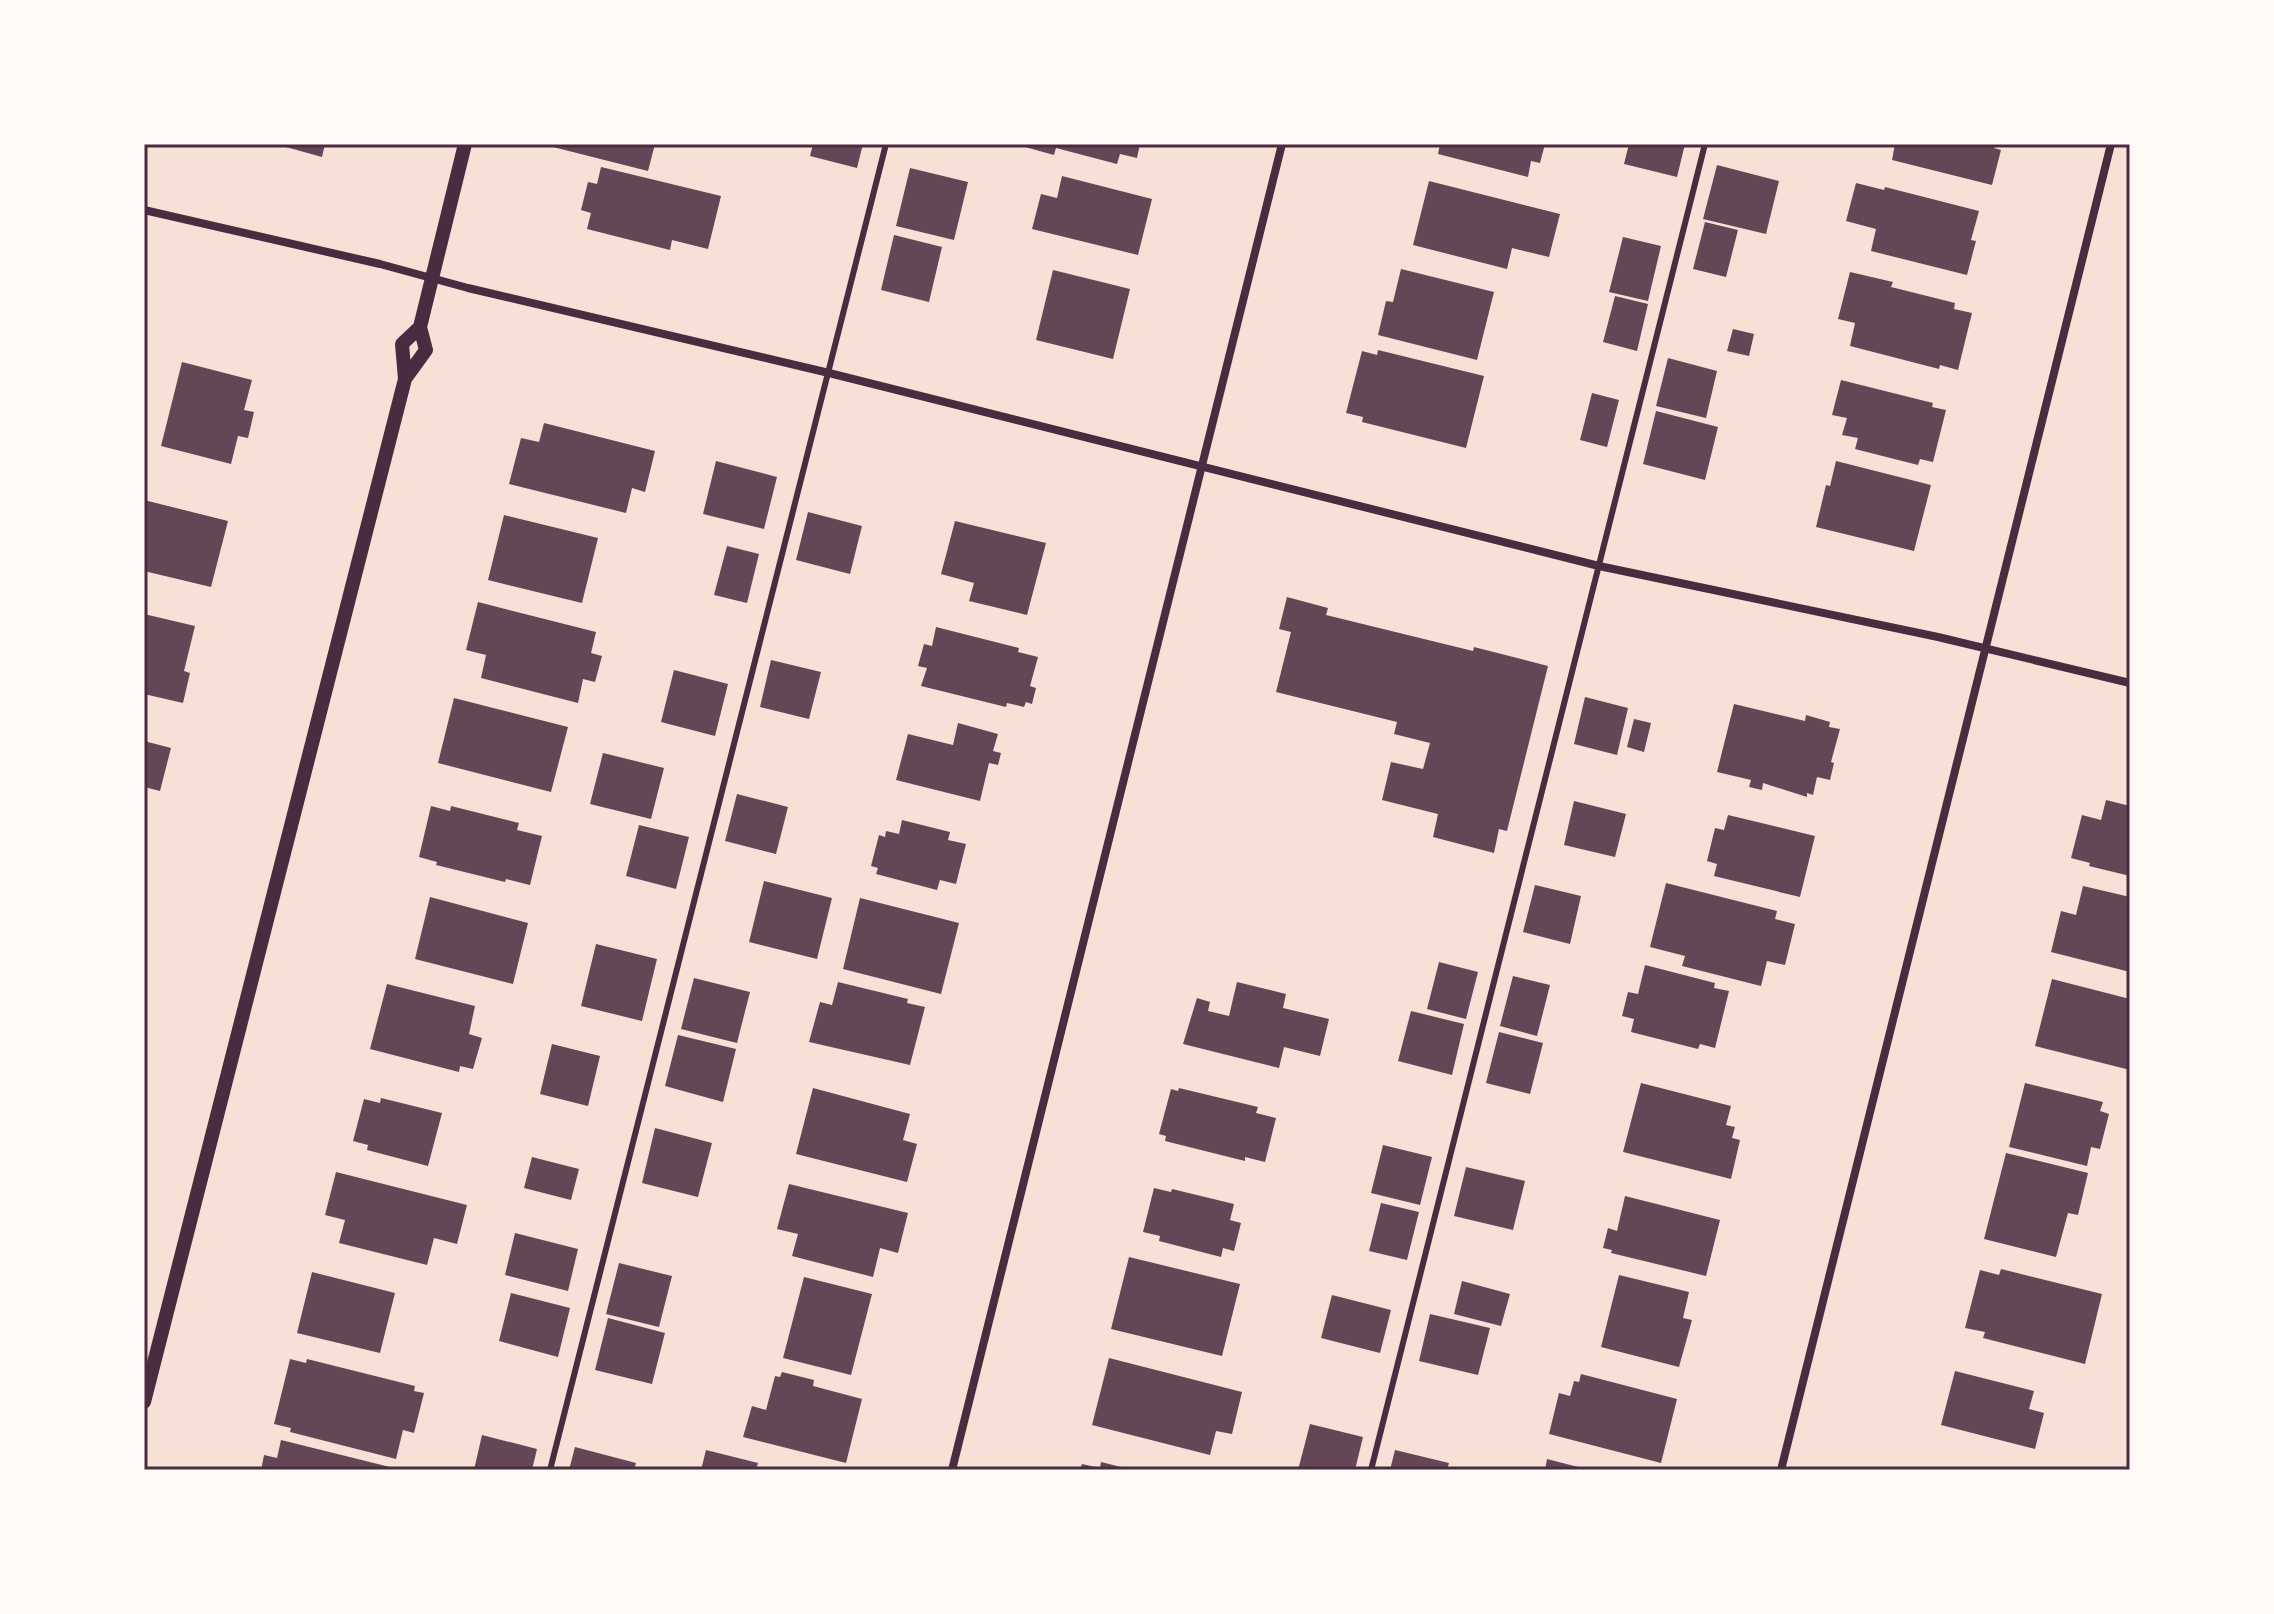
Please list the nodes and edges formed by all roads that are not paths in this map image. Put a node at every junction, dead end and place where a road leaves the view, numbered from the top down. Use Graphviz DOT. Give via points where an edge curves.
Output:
graph roads {
  1 [pos="465,144"];
  2 [pos="886,144"];
  3 [pos="1282,144"];
  4 [pos="1705,144"];
  5 [pos="2111,144"];
  6 [pos="144,210"];
  7 [pos="432,279"];
  8 [pos="420,327"];
  9 [pos="829,373"];
  10 [pos="405,379"];
  11 [pos="1200,467"];
  12 [pos="1599,566"];
  13 [pos="1987,648"];
  14 [pos="2130,683"];
  15 [pos="144,1402"];
  16 [pos="550,1470"];
  17 [pos="952,1470"];
  18 [pos="1371,1470"];
  19 [pos="1781,1470"];
  1 -- 7 [label="street"];
  2 -- 9 [label="lane"];
  3 -- 11 [label="street"];
  4 -- 12 [label="lane"];
  5 -- 13 [label="street"];
  6 -- 7 [label="street"];
  7 -- 8 [label="street"];
  7 -- 9 [label="street"];
  8 -- 10 [label="street" via="426,350"];
  8 -- 10 [label="street" via="402,344"];
  9 -- 11 [label="street"];
  9 -- 16 [label="lane"];
  10 -- 15 [label="street"];
  11 -- 12 [label="street"];
  11 -- 17 [label="street"];
  12 -- 13 [label="street"];
  12 -- 18 [label="lane"];
  13 -- 14 [label="street"];
  13 -- 19 [label="street"];
}
